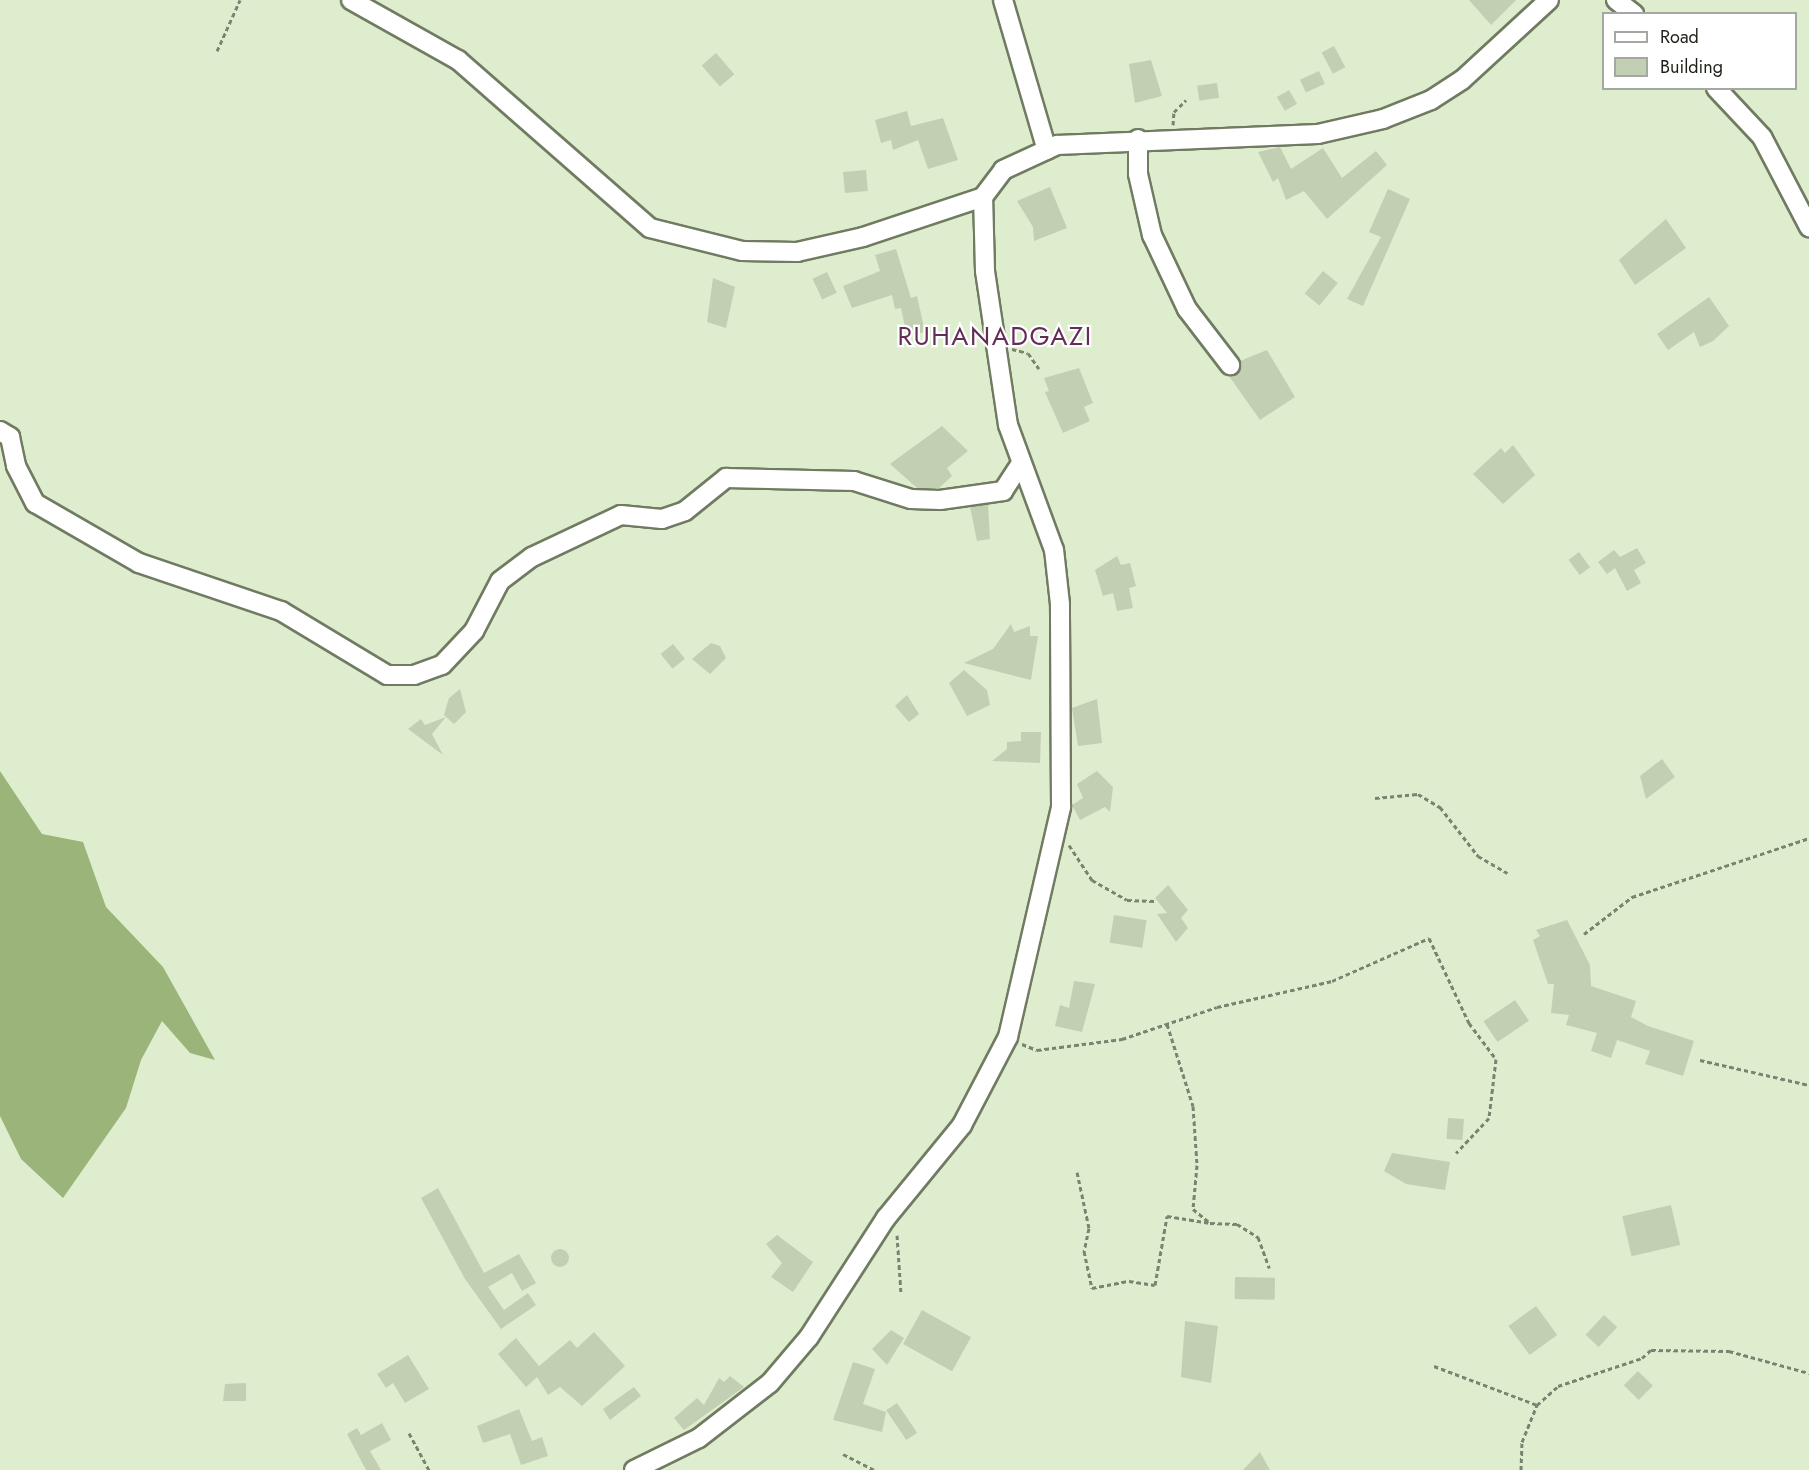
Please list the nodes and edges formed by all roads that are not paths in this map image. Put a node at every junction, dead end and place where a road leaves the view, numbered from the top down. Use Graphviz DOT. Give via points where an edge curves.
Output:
graph roads {
  1 [pos="351,0"];
  2 [pos="1003,0"];
  3 [pos="1549,0"];
  4 [pos="1616,0"];
  5 [pos="1631,12"];
  6 [pos="1718,90"];
  7 [pos="1138,139"];
  8 [pos="1047,150"];
  9 [pos="983,197"];
  10 [pos="1809,227"];
  11 [pos="1230,364"];
  12 [pos="0,431"];
  13 [pos="1021,463"];
  14 [pos="634,1470"];
  1 -- 9 [label="street" via="458,60 650,228 697,244 797,252 863,237"];
  2 -- 8 [label="street"];
  3 -- 7 [label="street" via="1462,80 1383,119 1318,134"];
  4 -- 5 [label="street"];
  6 -- 10 [label="street" via="1762,137"];
  7 -- 8 [label="street" via="1092,140"];
  7 -- 11 [label="street" via="1138,174 1152,236 1187,309"];
  8 -- 9 [label="street" via="1003,170"];
  9 -- 13 [label="street" via="985,271 1008,425"];
  12 -- 13 [label="street" via="10,437 16,466 35,503 139,563 281,611 387,675 414,675 442,665 474,631 500,581 532,557 621,515 662,519 685,511 726,478 854,481 911,499 940,500 1003,491"];
  13 -- 14 [label="street" via="1054,550 1061,751 1056,826 1008,1037 962,1125 897,1206 809,1337 770,1383 699,1438"];
}
